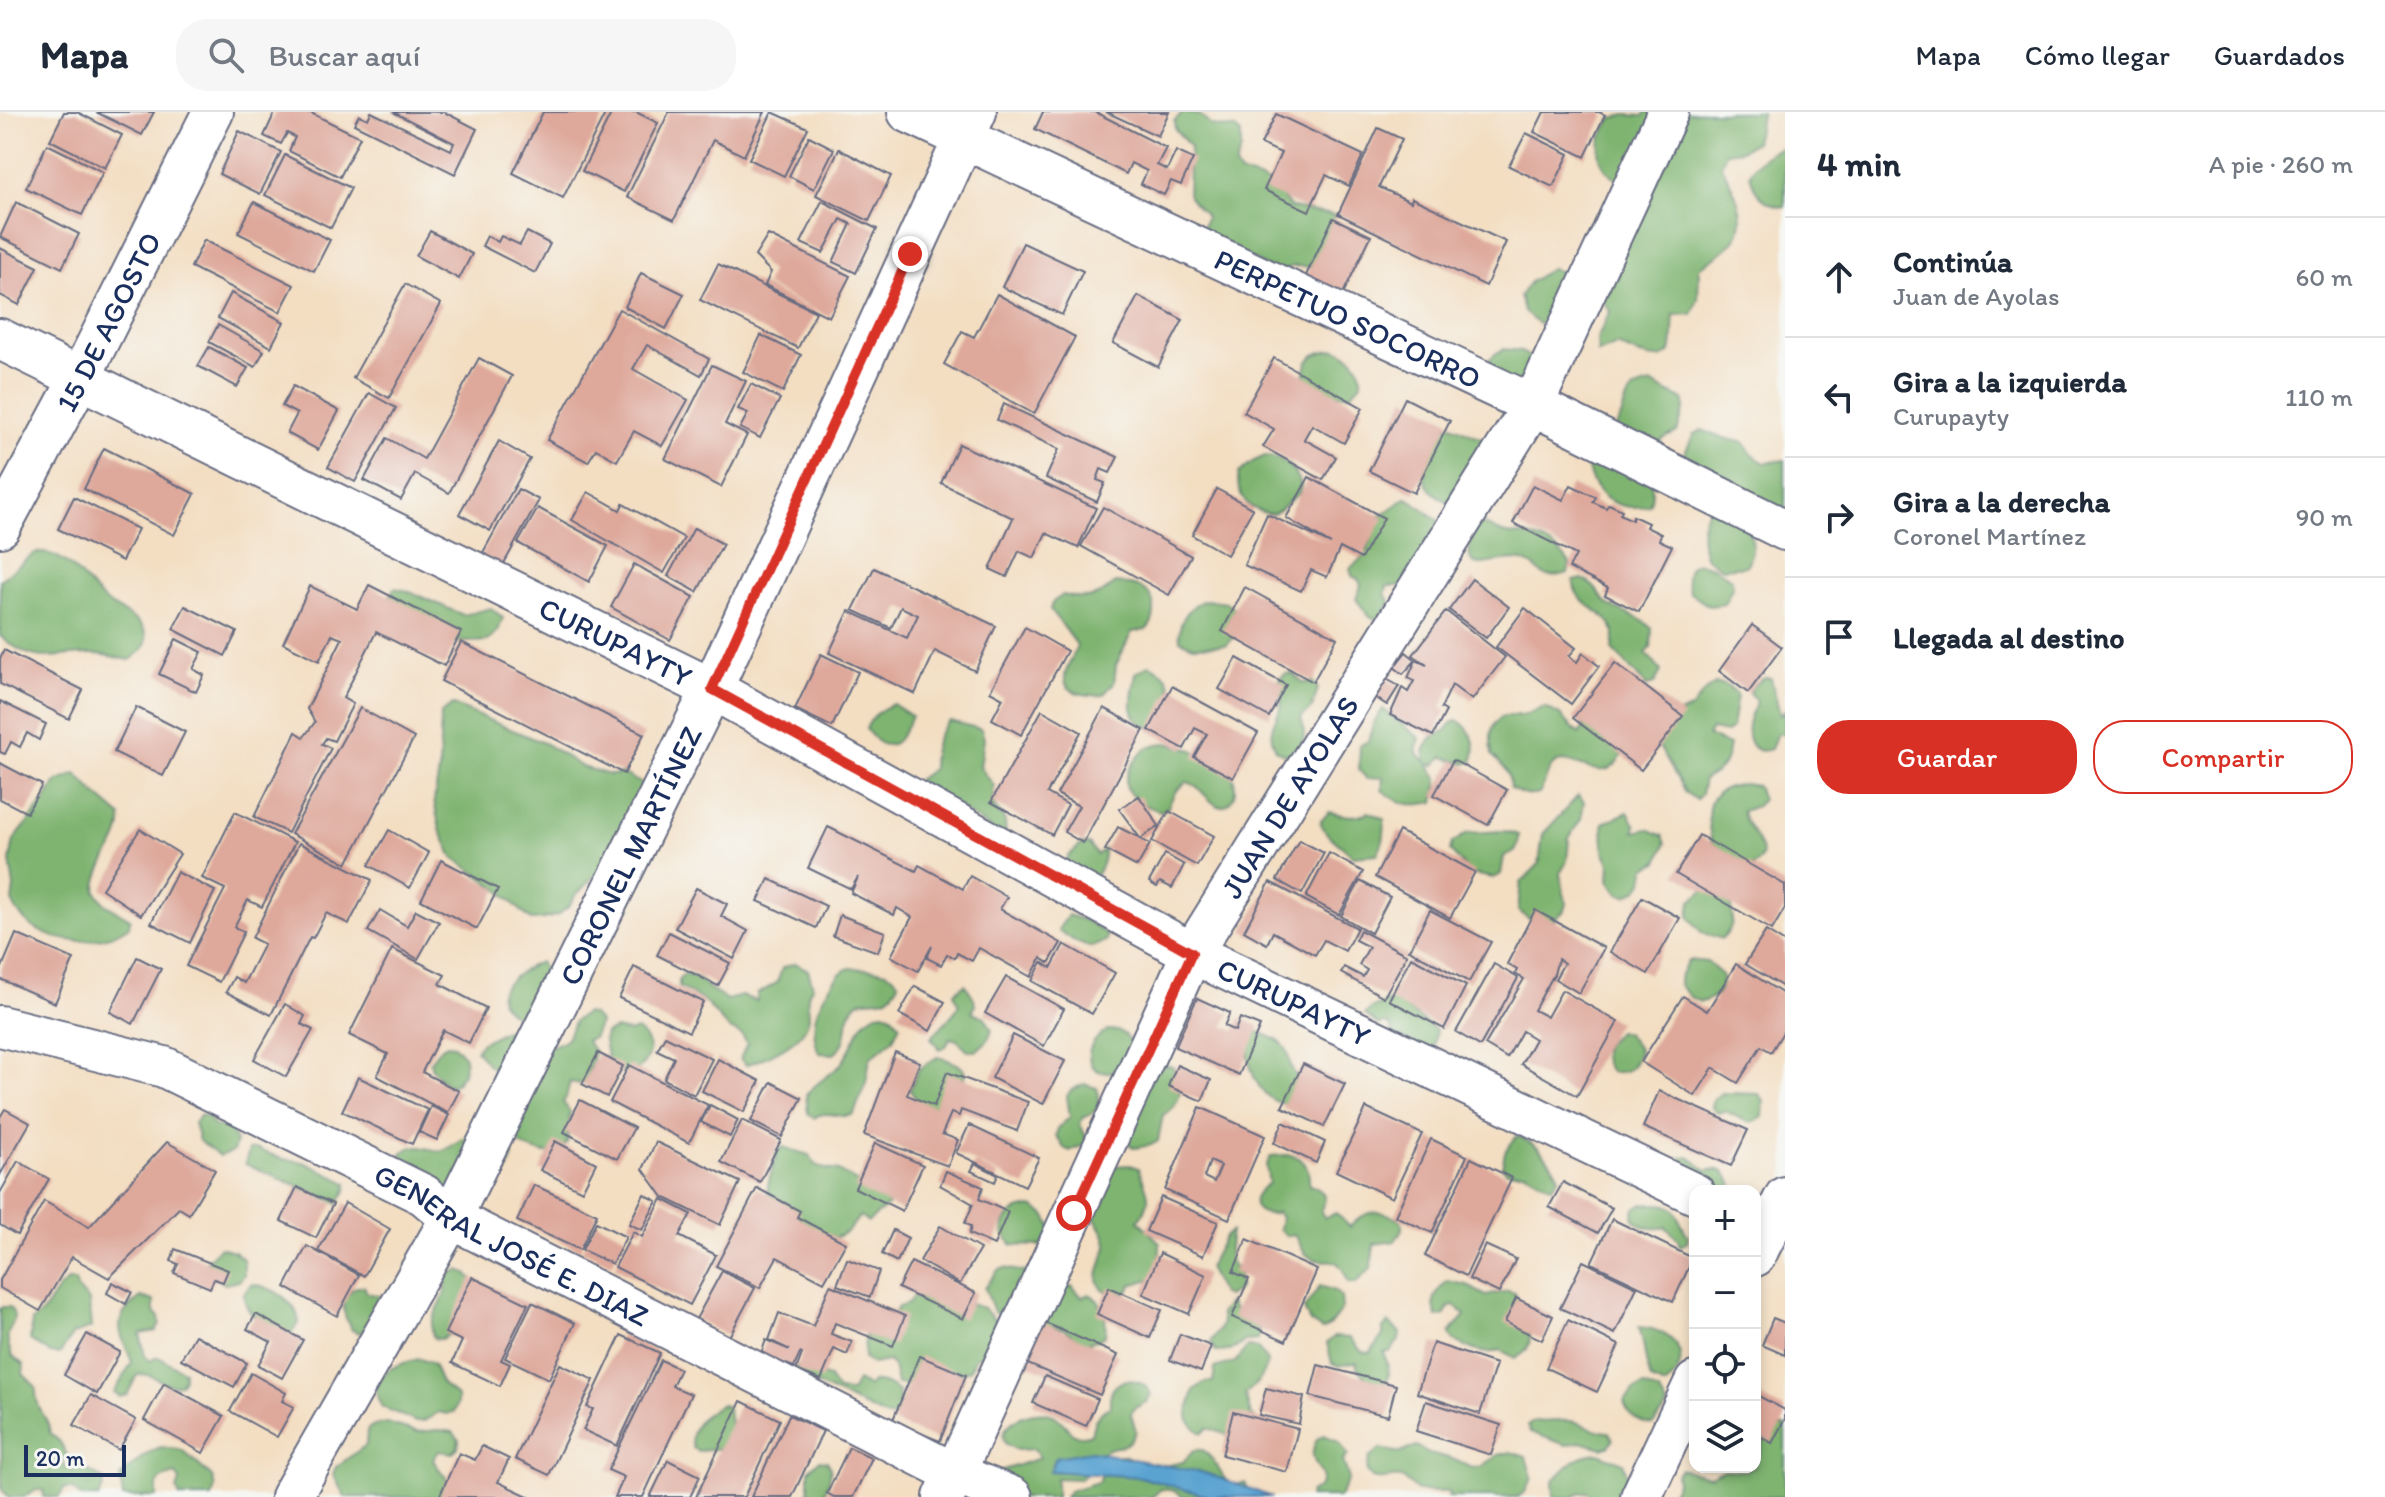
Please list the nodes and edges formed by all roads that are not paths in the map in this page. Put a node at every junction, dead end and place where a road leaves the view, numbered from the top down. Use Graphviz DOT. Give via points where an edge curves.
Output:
graph roads {
  1 [pos="213,112"];
  2 [pos="908,112"];
  3 [pos="1668,112"];
  4 [pos="970,125"];
  5 [pos="0,339"];
  6 [pos="80,378"];
  7 [pos="1533,405"];
  8 [pos="0,527"];
  9 [pos="1785,530"];
  10 [pos="712,689"];
  11 [pos="1192,953"];
  12 [pos="0,1026"];
  13 [pos="1689,1191"];
  14 [pos="451,1218"];
  15 [pos="1689,1395"];
  16 [pos="950,1486"];
  17 [pos="291,1497"];
  18 [pos="1012,1497"];
  19 [pos="1641,1497"];
  1 -- 6 [label="street, 15 DE AGOSTO"];
  2 -- 4 [label="street, PERPETUO SOCORRO"];
  3 -- 7 [label="street, JUAN DE AYOLAS"];
  4 -- 7 [label="street, PERPETUO SOCORRO"];
  4 -- 10 [label="street, CORONEL MARTÍNEZ"];
  5 -- 6 [label="street, CURUPAYTY"];
  6 -- 8 [label="street, 15 DE AGOSTO"];
  6 -- 10 [label="street, CURUPAYTY"];
  7 -- 9 [label="street, PERPETUO SOCORRO"];
  7 -- 11 [label="street, JUAN DE AYOLAS"];
  10 -- 11 [label="street, CURUPAYTY"];
  10 -- 14 [label="street, CORONEL MARTÍNEZ"];
  11 -- 13 [label="street, CURUPAYTY"];
  11 -- 16 [label="street, JUAN DE AYOLAS"];
  12 -- 14 [label="street, GENERAL JOSÉ E. DIAZ" via="164,1067 424,1195"];
  14 -- 16 [label="street, GENERAL JOSÉ E. DIAZ"];
  14 -- 17 [label="street, CORONEL MARTÍNEZ"];
  15 -- 19 [label="street"];
  16 -- 18 [label="street, GENERAL JOSÉ E. DIAZ"];
}
